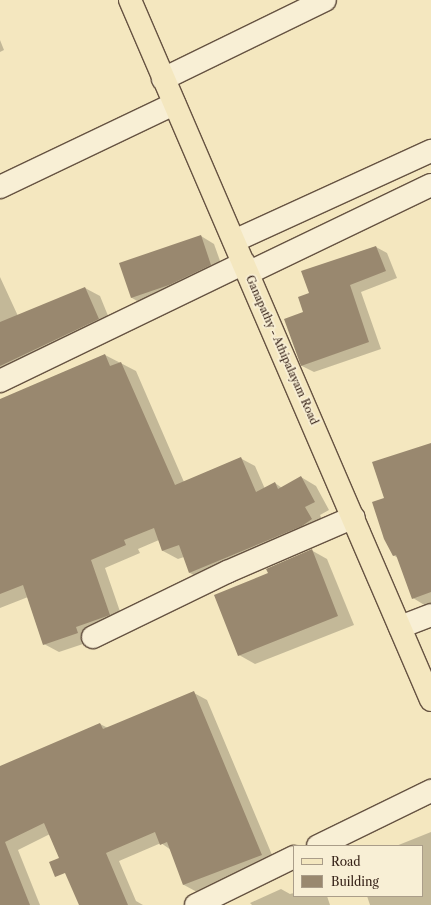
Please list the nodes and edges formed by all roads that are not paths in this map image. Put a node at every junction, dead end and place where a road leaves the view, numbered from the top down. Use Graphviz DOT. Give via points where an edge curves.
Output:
graph roads {
  1 [pos="130,0"];
  2 [pos="325,0"];
  3 [pos="164,79"];
  4 [pos="174,104"];
  5 [pos="431,151"];
  6 [pos="431,185"];
  7 [pos="0,187"];
  8 [pos="234,241"];
  9 [pos="246,268"];
  10 [pos="0,380"];
  11 [pos="354,517"];
  12 [pos="431,615"];
  13 [pos="400,627"];
  14 [pos="93,636"];
  15 [pos="431,700"];
  16 [pos="431,791"];
  17 [pos="320,845"];
  18 [pos="293,857"];
  19 [pos="196,905"];
  1 -- 3 [label="main road, Ganapathy - Athipalayam Road"];
  2 -- 3 [label="street"];
  3 -- 4 [label="main road, Ganapathy - Athipalayam Road"];
  4 -- 7 [label="street"];
  4 -- 8 [label="main road, Ganapathy - Athipalayam Road"];
  5 -- 8 [label="street"];
  6 -- 9 [label="street"];
  8 -- 9 [label="main road, Ganapathy - Athipalayam Road"];
  9 -- 10 [label="street"];
  9 -- 11 [label="main road, Ganapathy - Athipalayam Road"];
  11 -- 13 [label="main road, Ganapathy - Athipalayam Road"];
  11 -- 14 [label="street" via="227,572"];
  12 -- 13 [label="street"];
  13 -- 15 [label="main road, Ganapathy - Athipalayam Road"];
  16 -- 17 [label="street"];
  18 -- 19 [label="street"];
}
